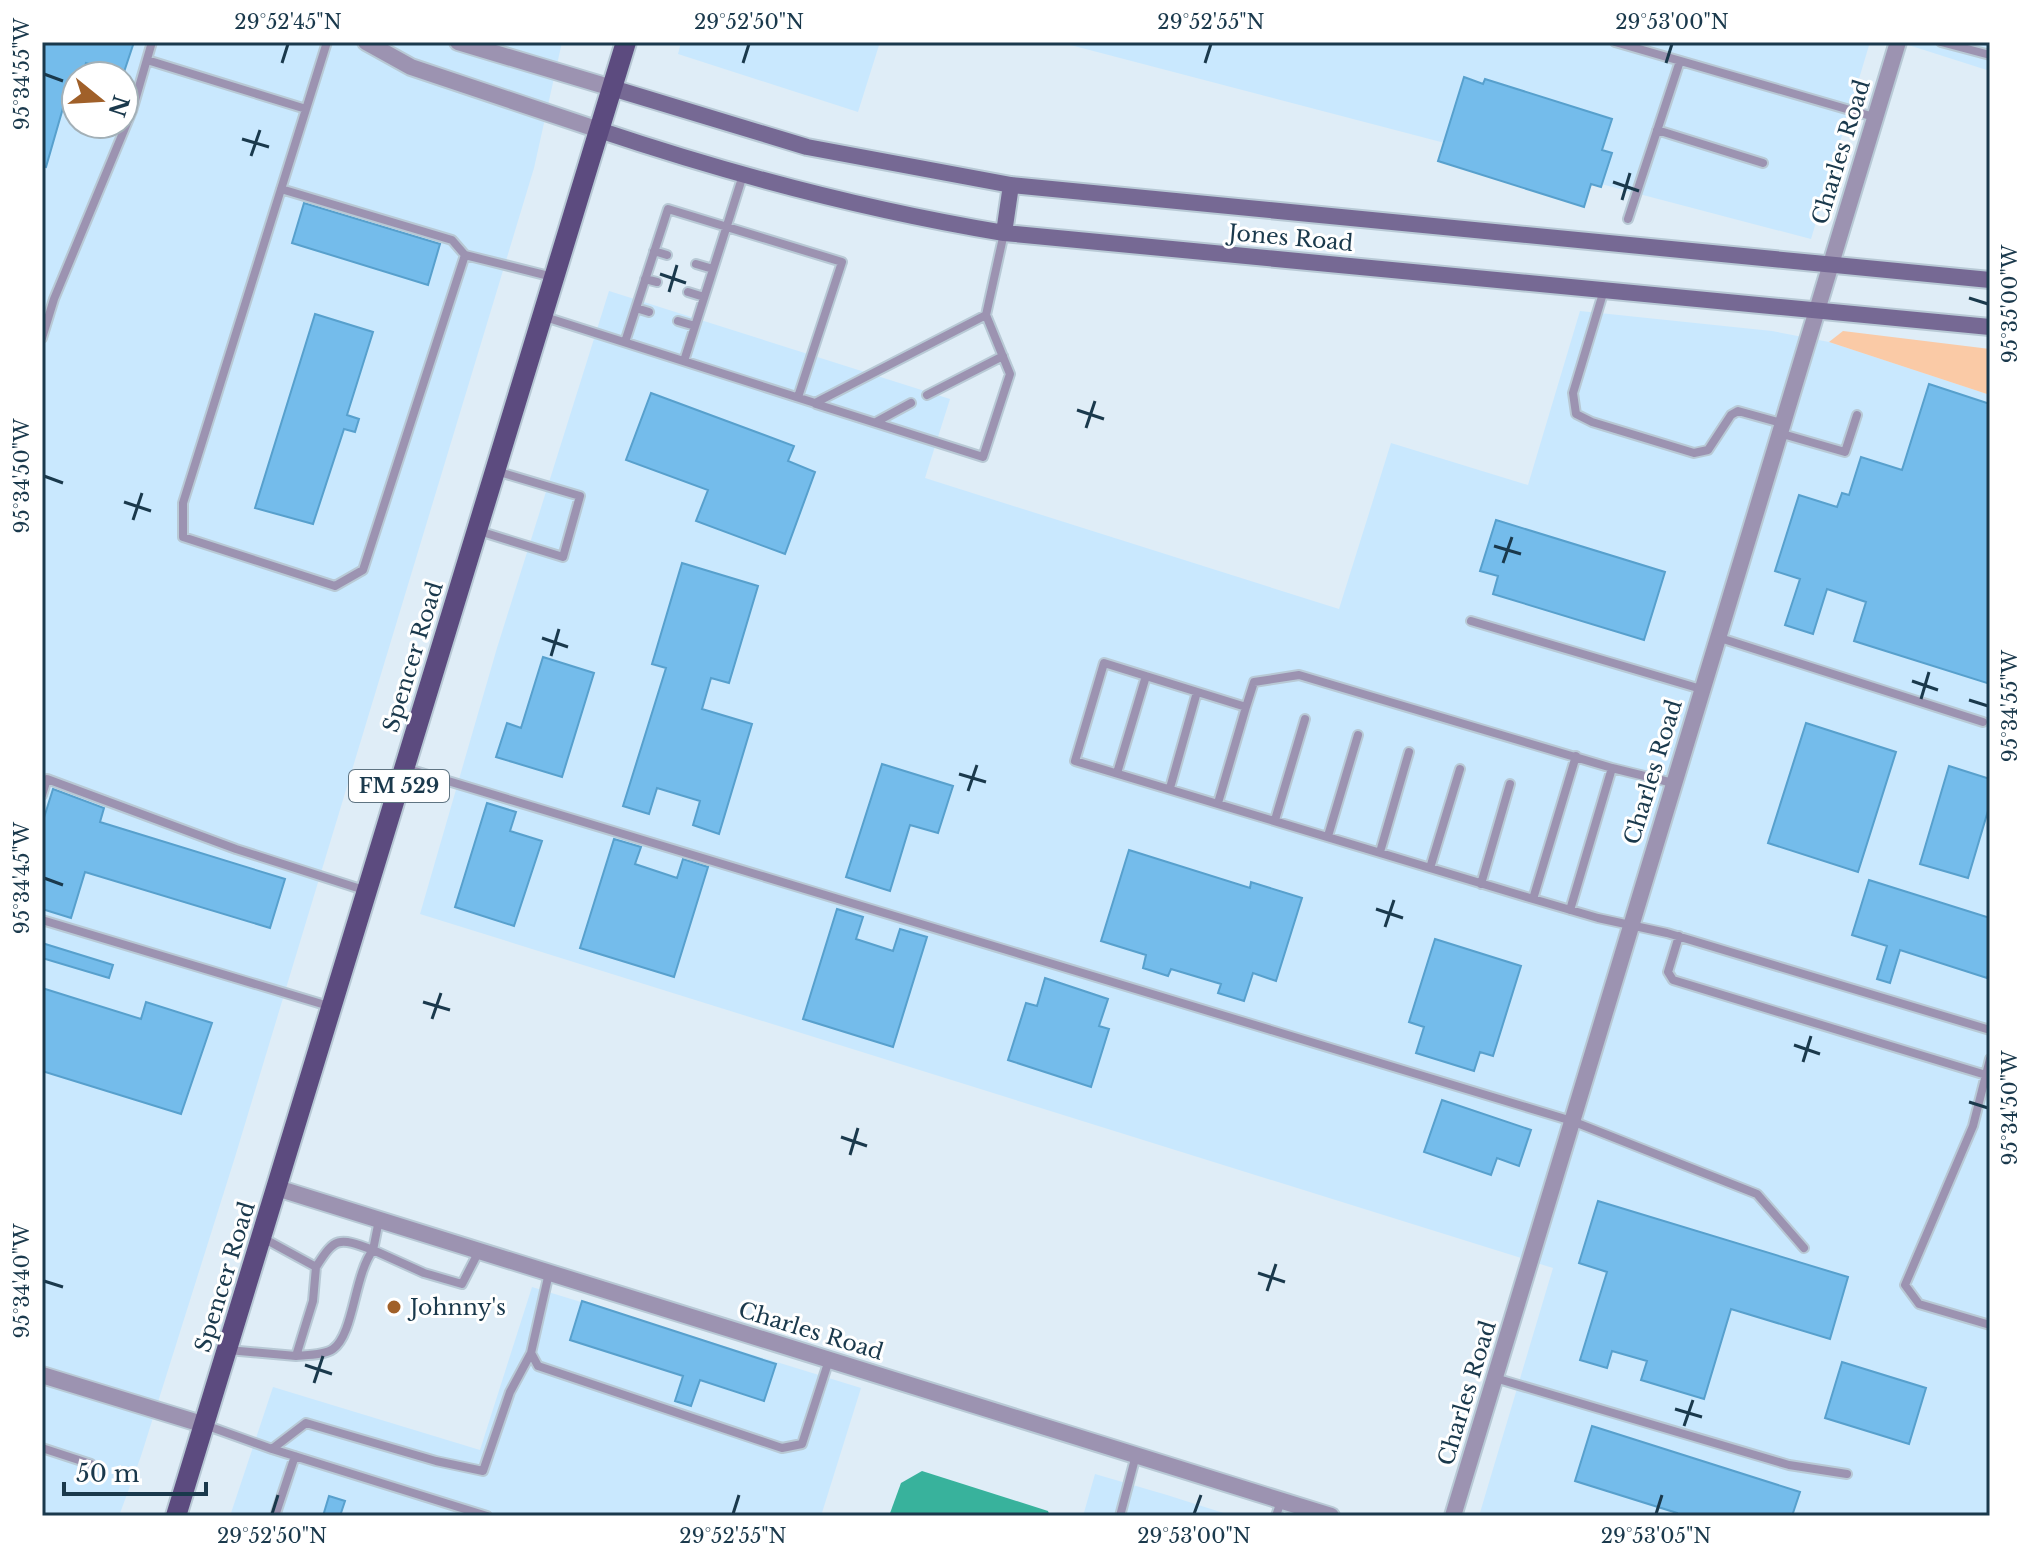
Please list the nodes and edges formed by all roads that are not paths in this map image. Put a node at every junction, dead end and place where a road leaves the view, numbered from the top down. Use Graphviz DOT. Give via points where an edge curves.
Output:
graph roads {
  1 [pos="152,42"];
  2 [pos="327,42"];
  3 [pos="366,42"];
  4 [pos="458,42"];
  5 [pos="626,42"];
  6 [pos="1615,42"];
  7 [pos="1898,42"];
  8 [pos="1941,42"];
  9 [pos="1990,55"];
  10 [pos="147,60"];
  11 [pos="1680,61"];
  12 [pos="612,88"];
  13 [pos="306,109"];
  14 [pos="1875,118"];
  15 [pos="599,130"];
  16 [pos="1657,130"];
  17 [pos="1763,163"];
  18 [pos="743,175"];
  19 [pos="1011,185"];
  20 [pos="281,189"];
  21 [pos="1628,219"];
  22 [pos="726,227"];
  23 [pos="1004,233"];
  24 [pos="654,251"];
  25 [pos="465,255"];
  26 [pos="667,255"];
  27 [pos="1829,263"];
  28 [pos="696,264"];
  29 [pos="713,269"];
  30 [pos="554,277"];
  31 [pos="645,279"];
  32 [pos="1990,280"];
  33 [pos="657,282"];
  34 [pos="1604,290"];
  35 [pos="688,292"];
  36 [pos="704,297"];
  37 [pos="636,308"];
  38 [pos="1816,310"];
  39 [pos="649,312"];
  40 [pos="986,315"];
  41 [pos="542,316"];
  42 [pos="678,321"];
  43 [pos="695,326"];
  44 [pos="1990,327"];
  45 [pos="42,338"];
  46 [pos="625,342"];
  47 [pos="1003,356"];
  48 [pos="684,361"];
  49 [pos="927,395"];
  50 [pos="798,397"];
  51 [pos="815,403"];
  52 [pos="911,403"];
  53 [pos="1857,415"];
  54 [pos="876,422"];
  55 [pos="1780,428"];
  56 [pos="495,471"];
  57 [pos="477,531"];
  58 [pos="1471,621"];
  59 [pos="1717,637"];
  60 [pos="1146,676"];
  61 [pos="1702,689"];
  62 [pos="1197,692"];
  63 [pos="1246,707"];
  64 [pos="1305,719"];
  65 [pos="1983,722"];
  66 [pos="1358,735"];
  67 [pos="1409,752"];
  68 [pos="1576,756"];
  69 [pos="405,768"];
  70 [pos="1612,768"];
  71 [pos="1460,769"];
  72 [pos="1117,773"];
  73 [pos="1673,783"];
  74 [pos="1510,784"];
  75 [pos="1170,788"];
  76 [pos="42,795"];
  77 [pos="1218,803"];
  78 [pos="1275,820"];
  79 [pos="1328,836"];
  80 [pos="1380,852"];
  81 [pos="1430,868"];
  82 [pos="1481,884"];
  83 [pos="367,891"];
  84 [pos="1533,899"];
  85 [pos="1570,910"];
  86 [pos="42,920"];
  87 [pos="1628,925"];
  88 [pos="1679,936"];
  89 [pos="332,1007"];
  90 [pos="1990,1030"];
  91 [pos="1990,1059"];
  92 [pos="1986,1075"];
  93 [pos="1572,1121"];
  94 [pos="277,1188"];
  95 [pos="379,1220"];
  96 [pos="262,1238"];
  97 [pos="1804,1248"];
  98 [pos="373,1250"];
  99 [pos="479,1251"];
  100 [pos="316,1267"];
  101 [pos="549,1273"];
  102 [pos="1990,1325"];
  103 [pos="228,1350"];
  104 [pos="531,1353"];
  105 [pos="296,1356"];
  106 [pos="829,1360"];
  107 [pos="42,1375"];
  108 [pos="1495,1377"];
  109 [pos="205,1425"];
  110 [pos="42,1448"];
  111 [pos="272,1449"];
  112 [pos="1136,1455"];
  113 [pos="295,1456"];
  114 [pos="91,1464"];
  115 [pos="1847,1474"];
  116 [pos="1279,1508"];
  117 [pos="176,1516"];
  118 [pos="275,1516"];
  119 [pos="487,1516"];
  120 [pos="1120,1516"];
  121 [pos="1331,1516"];
  122 [pos="1453,1516"];
  1 -- 10 [label="lane"];
  2 -- 13 [label="lane"];
  3 -- 15 [label="street" via="411,67"];
  4 -- 12 [label="street"];
  5 -- 12 [label="main road, Spencer Road / FM 529"];
  6 -- 11 [label="lane"];
  7 -- 14 [label="street, Charles Road"];
  8 -- 9 [label="lane"];
  10 -- 13 [label="lane"];
  10 -- 45 [label="lane"];
  11 -- 14 [label="lane"];
  11 -- 16 [label="lane"];
  12 -- 15 [label="main road, Spencer Road / FM 529"];
  12 -- 19 [label="main road, Jones Road" via="807,147"];
  13 -- 20 [label="lane"];
  14 -- 27 [label="street, Charles Road"];
  15 -- 18 [label="main road, Jones Road"];
  15 -- 30 [label="main road, Spencer Road / FM 529"];
  16 -- 17 [label="lane"];
  16 -- 21 [label="lane"];
  18 -- 22 [label="lane"];
  18 -- 23 [label="main road, Jones Road" via="871,209"];
  19 -- 23 [label="main road"];
  19 -- 27 [label="main road, Jones Road"];
  20 -- 25 [label="lane" via="452,240"];
  20 -- 25 [label="lane" via="183,503 183,537 335,586 363,570"];
  22 -- 24 [label="lane" via="668,209"];
  22 -- 29 [label="lane"];
  22 -- 50 [label="lane" via="842,262"];
  23 -- 34 [label="main road, Jones Road"];
  23 -- 40 [label="lane"];
  24 -- 26 [label="lane"];
  24 -- 31 [label="lane"];
  25 -- 30 [label="lane"];
  27 -- 32 [label="main road, Jones Road"];
  27 -- 38 [label="street, Charles Road"];
  28 -- 29 [label="lane"];
  29 -- 36 [label="lane"];
  30 -- 41 [label="main road, Spencer Road / FM 529"];
  31 -- 33 [label="lane"];
  31 -- 37 [label="lane"];
  34 -- 38 [label="main road, Jones Road"];
  34 -- 55 [label="lane" via="1573,393 1576,414 1694,453 1708,450 1738,411"];
  35 -- 36 [label="lane"];
  36 -- 43 [label="lane"];
  37 -- 39 [label="lane"];
  37 -- 46 [label="lane"];
  38 -- 44 [label="main road, Jones Road"];
  38 -- 55 [label="street, Charles Road"];
  40 -- 47 [label="lane"];
  40 -- 51 [label="lane"];
  41 -- 46 [label="lane"];
  41 -- 56 [label="main road, Spencer Road / FM 529"];
  42 -- 43 [label="lane"];
  43 -- 48 [label="lane"];
  46 -- 48 [label="lane"];
  47 -- 49 [label="lane"];
  47 -- 54 [label="lane" via="1010,374 983,457"];
  48 -- 50 [label="lane"];
  50 -- 51 [label="lane"];
  51 -- 54 [label="lane"];
  52 -- 54 [label="lane"];
  53 -- 55 [label="lane" via="1845,452"];
  55 -- 59 [label="street, Charles Road"];
  56 -- 57 [label="main road, Spencer Road / FM 529"];
  56 -- 57 [label="lane" via="580,496 563,557"];
  57 -- 69 [label="main road, Spencer Road / FM 529"];
  58 -- 61 [label="lane"];
  59 -- 61 [label="street, Charles Road"];
  59 -- 65 [label="lane"];
  60 -- 62 [label="lane"];
  60 -- 72 [label="lane"];
  60 -- 72 [label="lane" via="1104,663 1075,761"];
  61 -- 73 [label="street, Charles Road"];
  62 -- 63 [label="lane"];
  62 -- 75 [label="lane"];
  63 -- 68 [label="lane" via="1254,682 1299,675"];
  63 -- 77 [label="lane"];
  64 -- 78 [label="lane"];
  66 -- 79 [label="lane"];
  67 -- 80 [label="lane"];
  68 -- 70 [label="lane"];
  68 -- 84 [label="lane"];
  69 -- 83 [label="main road, Spencer Road / FM 529"];
  69 -- 93 [label="lane"];
  70 -- 73 [label="lane"];
  70 -- 85 [label="lane"];
  71 -- 81 [label="lane"];
  72 -- 75 [label="lane"];
  73 -- 87 [label="street, Charles Road"];
  74 -- 82 [label="lane"];
  75 -- 77 [label="lane"];
  76 -- 83 [label="lane" via="47,779"];
  77 -- 78 [label="lane"];
  78 -- 79 [label="lane"];
  79 -- 80 [label="lane"];
  80 -- 81 [label="lane"];
  81 -- 82 [label="lane"];
  82 -- 84 [label="lane"];
  83 -- 89 [label="main road, Spencer Road / FM 529"];
  84 -- 85 [label="lane"];
  85 -- 87 [label="lane"];
  86 -- 89 [label="lane"];
  87 -- 88 [label="lane"];
  87 -- 93 [label="street, Charles Road"];
  88 -- 90 [label="lane"];
  88 -- 92 [label="lane" via="1668,972 1673,980"];
  89 -- 94 [label="main road, Spencer Road / FM 529"];
  91 -- 92 [label="lane"];
  92 -- 102 [label="lane" via="1973,1126 1905,1285 1919,1304"];
  93 -- 97 [label="lane" via="1757,1194"];
  93 -- 108 [label="street, Charles Road"];
  94 -- 95 [label="street, Charles Road"];
  94 -- 96 [label="main road, Spencer Road / FM 529"];
  95 -- 98 [label="lane"];
  95 -- 99 [label="street, Charles Road"];
  96 -- 100 [label="lane"];
  96 -- 103 [label="main road, Spencer Road / FM 529"];
  98 -- 99 [label="lane" via="462,1284"];
  98 -- 100 [label="lane" via="340,1241 331,1244"];
  98 -- 105 [label="lane" via="364,1262 343,1340 331,1351"];
  99 -- 101 [label="street, Charles Road"];
  100 -- 105 [label="lane" via="313,1301"];
  101 -- 104 [label="lane"];
  101 -- 106 [label="street, Charles Road"];
  103 -- 105 [label="lane"];
  103 -- 109 [label="main road, Spencer Road / FM 529"];
  104 -- 106 [label="lane" via="538,1366 782,1448 802,1444"];
  104 -- 111 [label="lane" via="510,1392 483,1471 306,1423"];
  106 -- 112 [label="street, Charles Road"];
  107 -- 109 [label="street"];
  108 -- 115 [label="lane" via="1789,1465"];
  108 -- 122 [label="street, Charles Road"];
  109 -- 111 [label="lane"];
  109 -- 117 [label="main road, Spencer Road / FM 529"];
  110 -- 114 [label="lane"];
  111 -- 113 [label="lane"];
  112 -- 116 [label="street, Charles Road"];
  112 -- 120 [label="lane"];
  113 -- 118 [label="lane"];
  113 -- 119 [label="lane"];
  116 -- 121 [label="street, Charles Road"];
}
